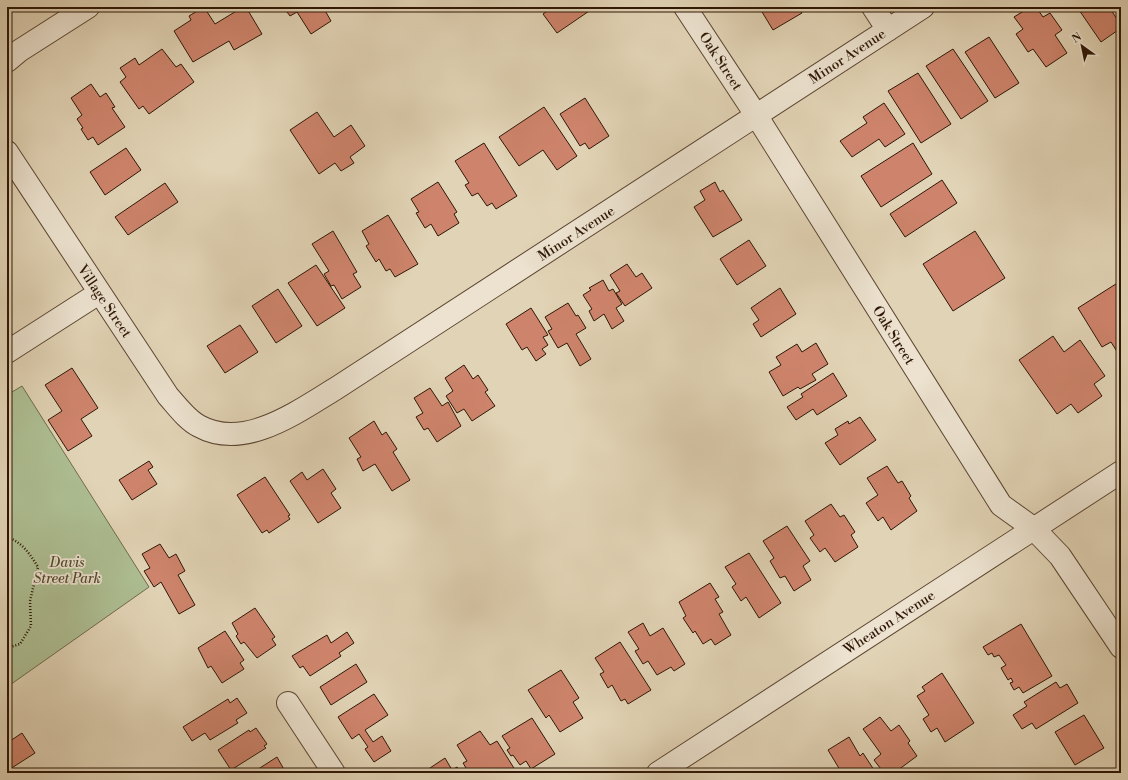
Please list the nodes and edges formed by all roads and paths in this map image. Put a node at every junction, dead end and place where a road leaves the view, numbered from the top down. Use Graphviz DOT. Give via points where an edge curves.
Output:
graph roads {
  1 [pos="88,7"];
  2 [pos="685,7"];
  3 [pos="873,7"];
  4 [pos="923,7"];
  5 [pos="888,30"];
  6 [pos="7,61"];
  7 [pos="756,116"];
  8 [pos="7,152"];
  9 [pos="99,293"];
  10 [pos="7,352"];
  11 [pos="219,432"];
  12 [pos="1121,472"];
  13 [pos="1033,528"];
  14 [pos="7,538"];
  15 [pos="1121,647"];
  16 [pos="7,648"];
  17 [pos="288,703"];
  18 [pos="334,773"];
  19 [pos="658,773"];
  1 -- 6 [label="street"];
  2 -- 7 [label="street, Oak Street"];
  3 -- 5 [label="street"];
  4 -- 5 [label="street, Minor Avenue"];
  5 -- 7 [label="street, Minor Avenue"];
  7 -- 11 [label="street, Minor Avenue" via="285,419 243,434"];
  7 -- 13 [label="street, Oak Street" via="1001,505"];
  8 -- 9 [label="street, Village Street"];
  9 -- 10 [label="street"];
  9 -- 11 [label="street, Village Street" via="176,405 199,426"];
  12 -- 13 [label="street, Wheaton Avenue"];
  13 -- 15 [label="street, Oak Street" via="1060,556"];
  13 -- 19 [label="street, Wheaton Avenue"];
  14 -- 16 [label="path" via="16,540 38,567 30,601 31,626 20,644"];
  17 -- 18 [label="street"];
}
